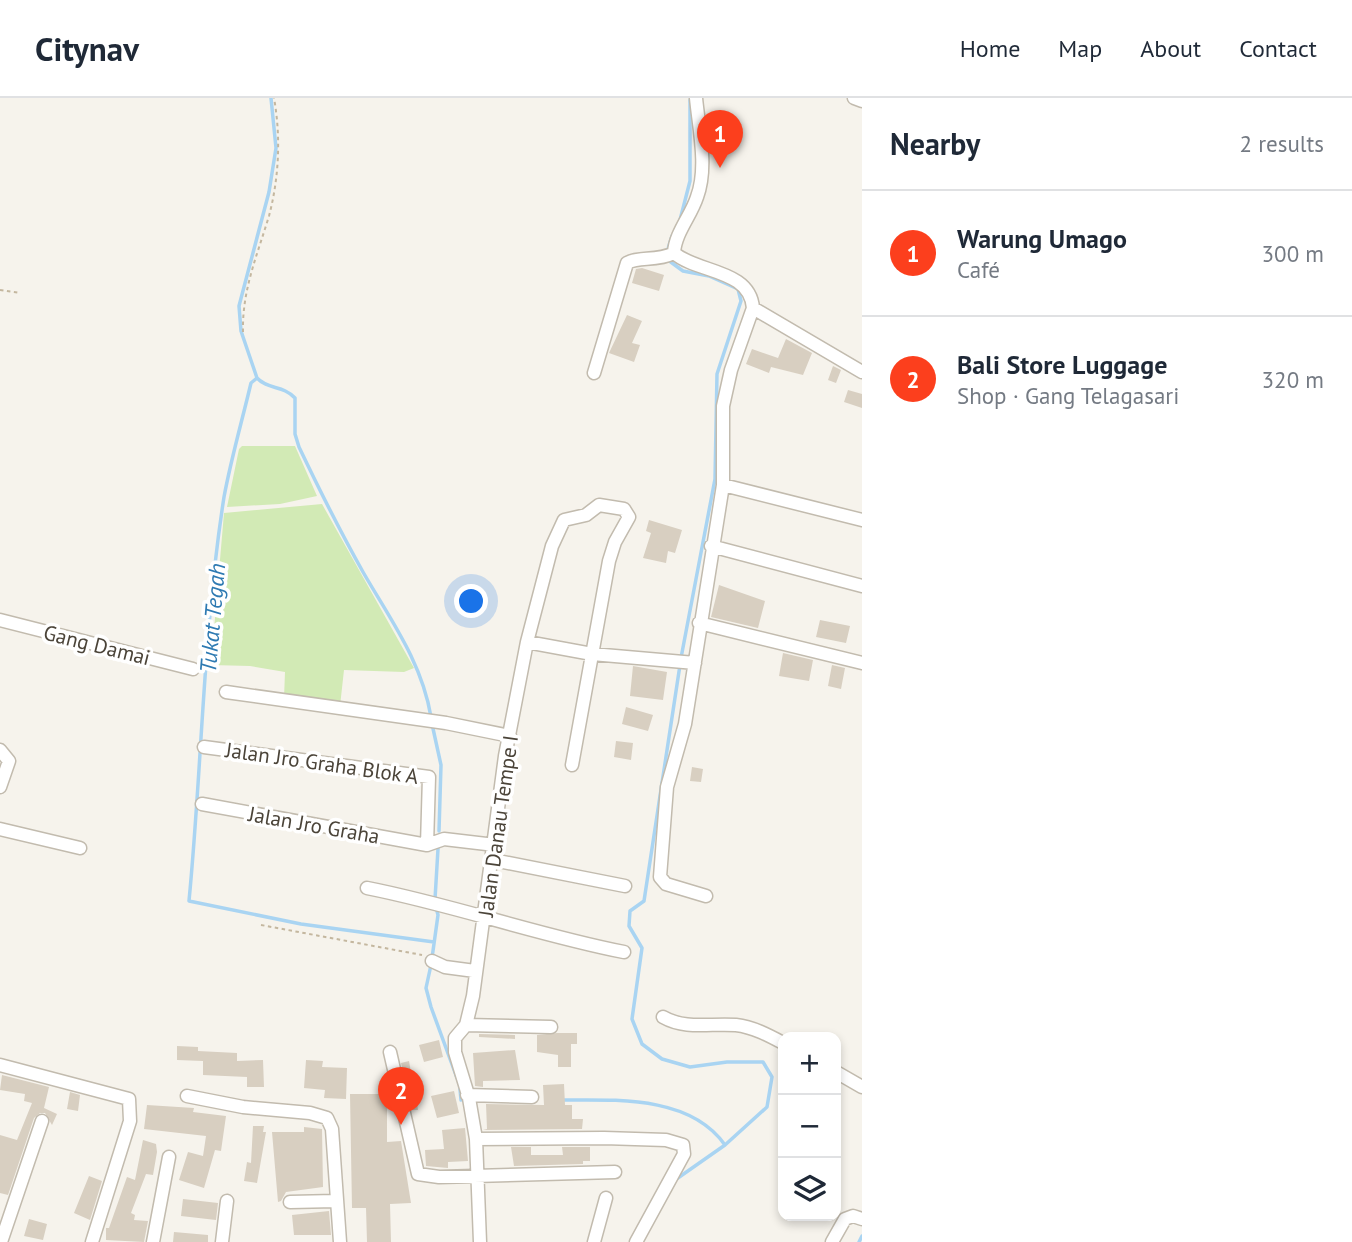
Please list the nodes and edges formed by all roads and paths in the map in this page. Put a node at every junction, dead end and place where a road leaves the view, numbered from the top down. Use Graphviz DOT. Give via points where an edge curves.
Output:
graph roads {
  1 [pos="274,98"];
  2 [pos="696,98"];
  3 [pos="854,98"];
  4 [pos="862,101"];
  5 [pos="671,254"];
  6 [pos="0,290"];
  7 [pos="20,293"];
  8 [pos="752,308"];
  9 [pos="243,332"];
  10 [pos="862,372"];
  11 [pos="594,373"];
  12 [pos="723,485"];
  13 [pos="862,520"];
  14 [pos="711,546"];
  15 [pos="862,586"];
  16 [pos="0,620"];
  17 [pos="699,623"];
  18 [pos="527,642"];
  19 [pos="592,654"];
  20 [pos="692,663"];
  21 [pos="862,663"];
  22 [pos="193,669"];
  23 [pos="226,692"];
  24 [pos="510,736"];
  25 [pos="204,747"];
  26 [pos="0,750"];
  27 [pos="572,765"];
  28 [pos="0,786"];
  29 [pos="202,804"];
  30 [pos="0,829"];
  31 [pos="427,845"];
  32 [pos="495,845"];
  33 [pos="80,848"];
  34 [pos="493,860"];
  35 [pos="625,886"];
  36 [pos="367,888"];
  37 [pos="706,896"];
  38 [pos="485,918"];
  39 [pos="261,925"];
  40 [pos="624,952"];
  41 [pos="420,954"];
  42 [pos="432,961"];
  43 [pos="475,971"];
  44 [pos="663,1017"];
  45 [pos="466,1026"];
  46 [pos="551,1027"];
  47 [pos="778,1040"];
  48 [pos="390,1052"];
  49 [pos="0,1065"];
  50 [pos="841,1075"];
  51 [pos="862,1087"];
  52 [pos="467,1095"];
  53 [pos="187,1096"];
  54 [pos="533,1097"];
  55 [pos="42,1121"];
  56 [pos="476,1139"];
  57 [pos="169,1157"];
  58 [pos="615,1172"];
  59 [pos="478,1176"];
  60 [pos="606,1198"];
  61 [pos="228,1201"];
  62 [pos="335,1201"];
  63 [pos="289,1202"];
  64 [pos="862,1219"];
  65 [pos="1,1242"];
  66 [pos="92,1242"];
  67 [pos="153,1242"];
  68 [pos="222,1242"];
  69 [pos="340,1242"];
  70 [pos="480,1242"];
  71 [pos="594,1242"];
  72 [pos="636,1242"];
  73 [pos="832,1242"];
  1 -- 9 [label="path" via="279,148 270,212 246,285"];
  2 -- 5 [label="street" via="702,177"];
  3 -- 4 [label="street"];
  5 -- 8 [label="street" via="745,288"];
  5 -- 11 [label="street" via="627,263"];
  6 -- 7 [label="path"];
  8 -- 10 [label="street"];
  8 -- 12 [label="street" via="723,406"];
  12 -- 13 [label="street"];
  12 -- 14 [label="street"];
  14 -- 15 [label="street"];
  14 -- 17 [label="street"];
  16 -- 22 [label="street, Gang Damai"];
  17 -- 20 [label="street"];
  17 -- 21 [label="street"];
  18 -- 19 [label="street"];
  18 -- 19 [label="street, Jalan Danau Tempe I" via="552,546 565,520 586,515 594,506 624,509 629,517 612,549"];
  18 -- 24 [label="street, Jalan Danau Tempe I"];
  19 -- 20 [label="street"];
  19 -- 27 [label="street"];
  20 -- 37 [label="street" via="685,724 667,786 660,877 666,884"];
  23 -- 24 [label="street"];
  24 -- 32 [label="street, Jalan Danau Tempe I"];
  25 -- 31 [label="street, Jalan Jro Graha Blok A" via="429,777"];
  26 -- 28 [label="street" via="9,761"];
  29 -- 31 [label="street, Jalan Jro Graha"];
  30 -- 33 [label="street"];
  31 -- 32 [label="street" via="444,839"];
  32 -- 34 [label="street, Jalan Danau Tempe I"];
  34 -- 35 [label="street"];
  34 -- 38 [label="street, Jalan Danau Tempe I"];
  36 -- 38 [label="street"];
  38 -- 40 [label="street"];
  38 -- 43 [label="street, Jalan Danau Tempe I"];
  39 -- 41 [label="path"];
  42 -- 43 [label="street"];
  43 -- 45 [label="street, Jalan Danau Tempe I"];
  44 -- 47 [label="street" via="687,1026 738,1026"];
  45 -- 46 [label="street"];
  45 -- 52 [label="street, Jalan Danau Tempe I" via="454,1045"];
  48 -- 59 [label="street" via="418,1174"];
  49 -- 66 [label="street" via="129,1099 130,1122"];
  50 -- 51 [label="street"];
  52 -- 54 [label="street"];
  52 -- 56 [label="street, Jalan Danau Tempe I"];
  53 -- 62 [label="street" via="327,1118 332,1129"];
  55 -- 65 [label="street"];
  56 -- 59 [label="street, Jalan Danau Tempe I"];
  56 -- 72 [label="street" via="604,1138 683,1145 684,1154"];
  57 -- 67 [label="street"];
  58 -- 59 [label="street"];
  59 -- 70 [label="street, Jalan Danau Tempe I"];
  60 -- 71 [label="street"];
  61 -- 68 [label="street"];
  62 -- 63 [label="street"];
  62 -- 69 [label="street"];
  64 -- 73 [label="street" via="845,1219"];
}
